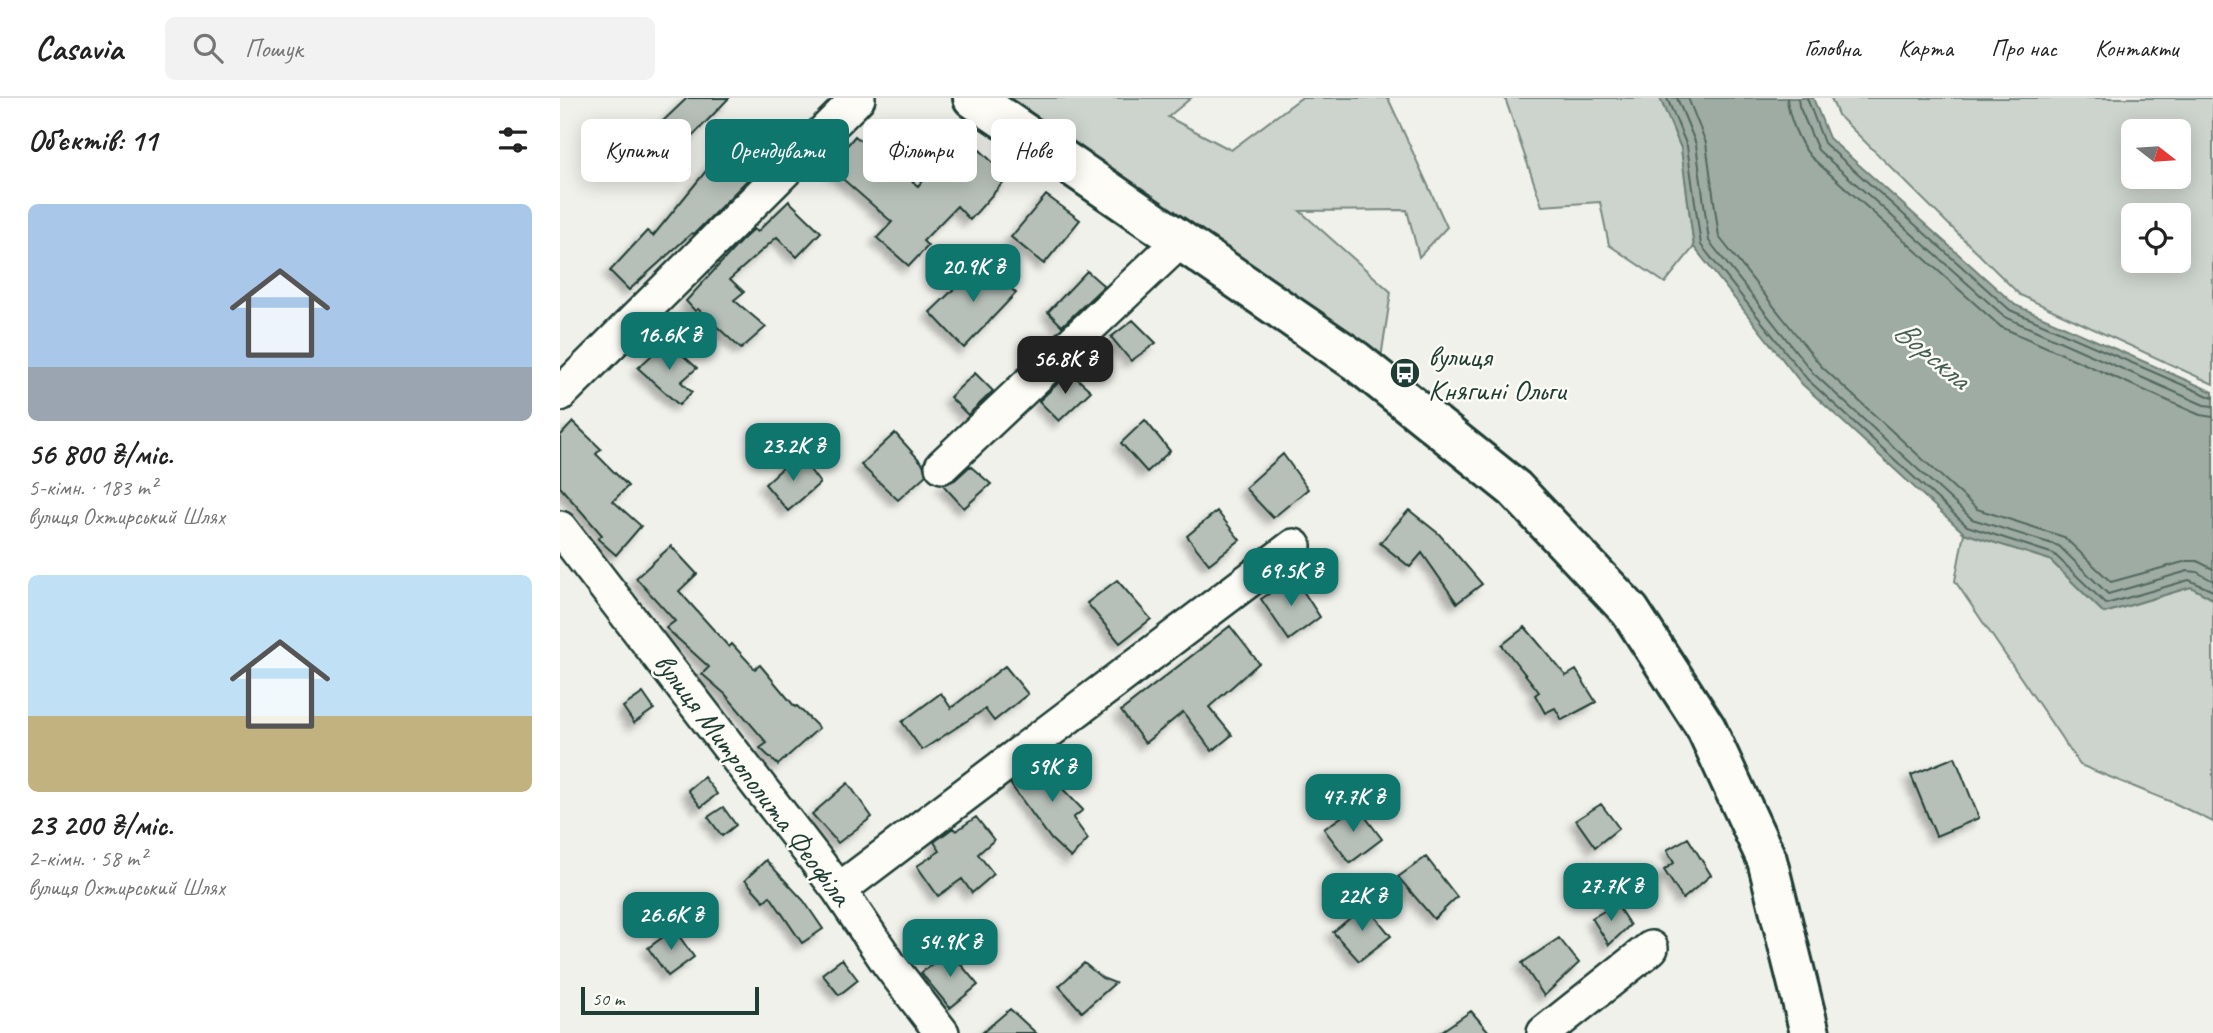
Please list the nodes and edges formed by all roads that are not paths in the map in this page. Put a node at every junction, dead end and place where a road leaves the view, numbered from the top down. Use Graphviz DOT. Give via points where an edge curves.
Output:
graph roads {
  1 [pos="858,98"];
  2 [pos="973,98"];
  3 [pos="1181,240"];
  4 [pos="560,394"];
  5 [pos="942,466"];
  6 [pos="560,528"];
  7 [pos="1294,546"];
  8 [pos="839,890"];
  9 [pos="1651,948"];
  10 [pos="943,1033"];
  11 [pos="1544,1033"];
  12 [pos="1810,1033"];
  1 -- 4 [label="street"];
  2 -- 3 [label="main road"];
  3 -- 5 [label="street"];
  3 -- 12 [label="main road" via="1356,361 1515,489 1630,611 1706,728 1767,860"];
  6 -- 8 [label="street, вулиця Митрополита Феофіла"];
  7 -- 8 [label="street"];
  8 -- 10 [label="street, вулиця Митрополита Феофіла" via="888,964"];
  9 -- 11 [label="street"];
}
